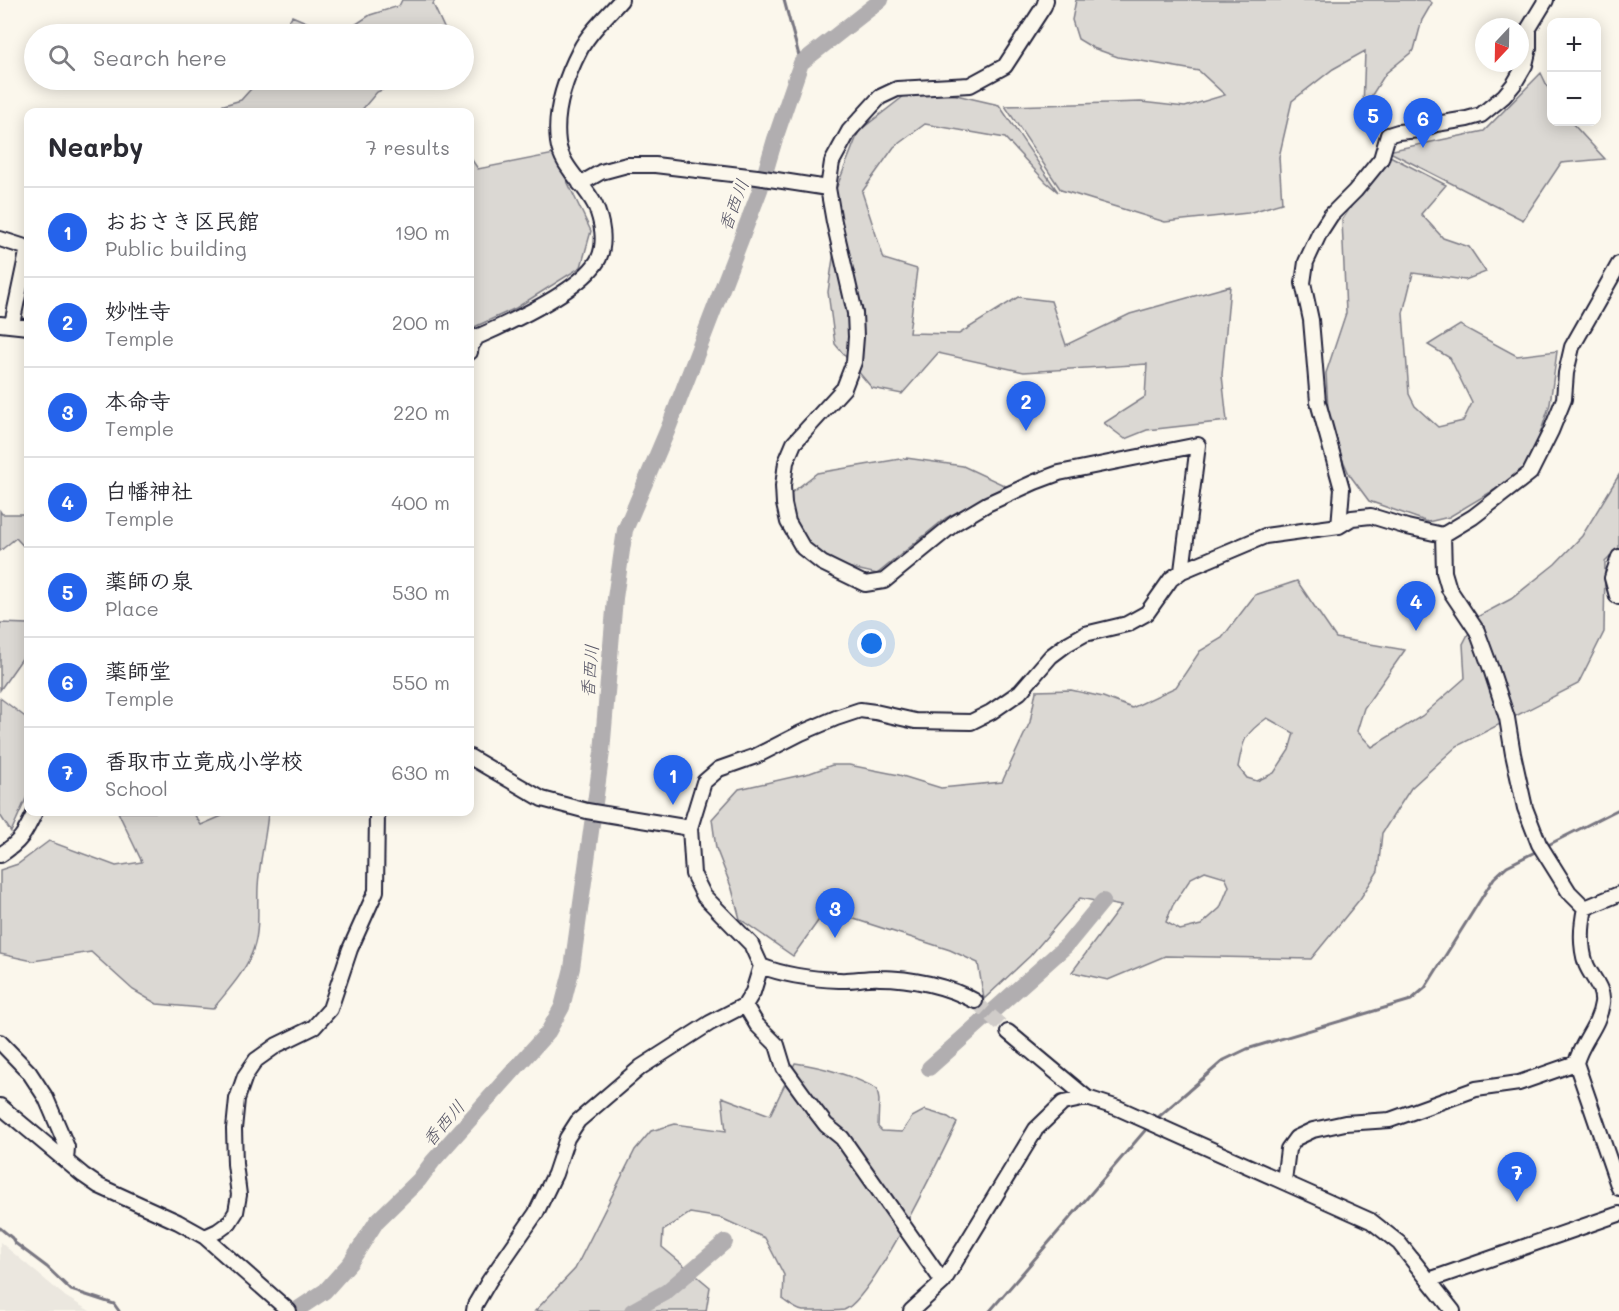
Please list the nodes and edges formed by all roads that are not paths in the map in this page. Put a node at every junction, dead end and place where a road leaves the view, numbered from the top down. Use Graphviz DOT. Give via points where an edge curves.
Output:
graph roads {
  1 [pos="621,0"];
  2 [pos="1046,0"];
  3 [pos="1546,0"];
  4 [pos="580,184"];
  5 [pos="828,188"];
  6 [pos="0,239"];
  7 [pos="24,247"];
  8 [pos="24,262"];
  9 [pos="1619,264"];
  10 [pos="6,324"];
  11 [pos="24,326"];
  12 [pos="474,342"];
  13 [pos="1339,526"];
  14 [pos="1443,535"];
  15 [pos="1619,557"];
  16 [pos="1182,571"];
  17 [pos="1619,597"];
  18 [pos="474,759"];
  19 [pos="33,816"];
  20 [pos="377,816"];
  21 [pos="690,828"];
  22 [pos="0,855"];
  23 [pos="1619,894"];
  24 [pos="1585,908"];
  25 [pos="761,966"];
  26 [pos="975,1001"];
  27 [pos="745,1005"];
  28 [pos="1008,1032"];
  29 [pos="0,1042"];
  30 [pos="1575,1063"];
  31 [pos="1087,1098"];
  32 [pos="0,1106"];
  33 [pos="66,1161"];
  34 [pos="1284,1180"];
  35 [pos="1619,1188"];
  36 [pos="1619,1214"];
  37 [pos="205,1237"];
  38 [pos="1429,1280"];
  39 [pos="943,1282"];
  40 [pos="1449,1309"];
  41 [pos="288,1310"];
  42 [pos="474,1311"];
  43 [pos="911,1311"];
  1 -- 4 [label="street" via="580,49 563,92 558,143"];
  2 -- 5 [label="street" via="1005,66 970,85 897,89 880,97 849,131 832,162"];
  3 -- 13 [label="street" via="1529,28 1525,65 1504,96 1481,115 1467,120 1388,135 1381,159 1331,215 1306,262 1303,283 1311,320 1318,402 1342,489"];
  4 -- 5 [label="street" via="601,172 627,165 655,165"];
  4 -- 12 [label="street" via="594,203 603,234 599,257 591,270 577,284"];
  5 -- 16 [label="street" via="855,314 856,337 854,362 844,388 794,443 786,462 784,504 791,531 803,548 822,563 866,584 884,581 955,523 1035,482 1059,473 1198,445"];
  6 -- 7 [label="street"];
  8 -- 10 [label="street"];
  9 -- 14 [label="street" via="1572,347 1564,399 1530,473"];
  10 -- 11 [label="street"];
  13 -- 14 [label="street" via="1352,518 1371,516"];
  13 -- 16 [label="street" via="1265,536"];
  14 -- 24 [label="street" via="1444,572 1449,589 1477,631 1491,669 1507,718 1525,808 1541,850 1569,892"];
  15 -- 17 [label="street" via="1612,578"];
  16 -- 21 [label="street" via="1171,579 1147,613 1127,624 1085,634 1067,644 1020,692 971,722 915,721 860,710 719,769 704,782"];
  18 -- 21 [label="street" via="542,799"];
  19 -- 22 [label="street" via="24,836"];
  20 -- 37 [label="street" via="376,891 350,949 330,1009 314,1027 256,1060 245,1076 237,1099 234,1129 239,1195 236,1212 218,1231"];
  21 -- 25 [label="street" via="693,874 704,896 751,944"];
  23 -- 24 [label="street"];
  24 -- 30 [label="street" via="1582,946 1602,993 1602,1004"];
  25 -- 26 [label="street" via="782,974 840,980 912,981 958,991"];
  25 -- 27 [label="street"];
  27 -- 39 [label="street" via="757,1025 777,1045 784,1068 826,1125 842,1138"];
  27 -- 42 [label="street" via="641,1067 578,1121 567,1138 536,1214 489,1281"];
  28 -- 31 [label="street"];
  29 -- 33 [label="street" via="29,1072 46,1098 67,1147"];
  30 -- 34 [label="street" via="1519,1083 1476,1089 1390,1120 1313,1130 1296,1138 1288,1149"];
  30 -- 35 [label="street"];
  31 -- 34 [label="street"];
  31 -- 39 [label="street" via="1063,1103 1036,1129"];
  32 -- 33 [label="street"];
  33 -- 37 [label="street" via="99,1186"];
  34 -- 38 [label="street" via="1371,1221 1399,1243"];
  36 -- 38 [label="street"];
  37 -- 41 [label="street"];
  38 -- 40 [label="street"];
  39 -- 43 [label="street"];
}
